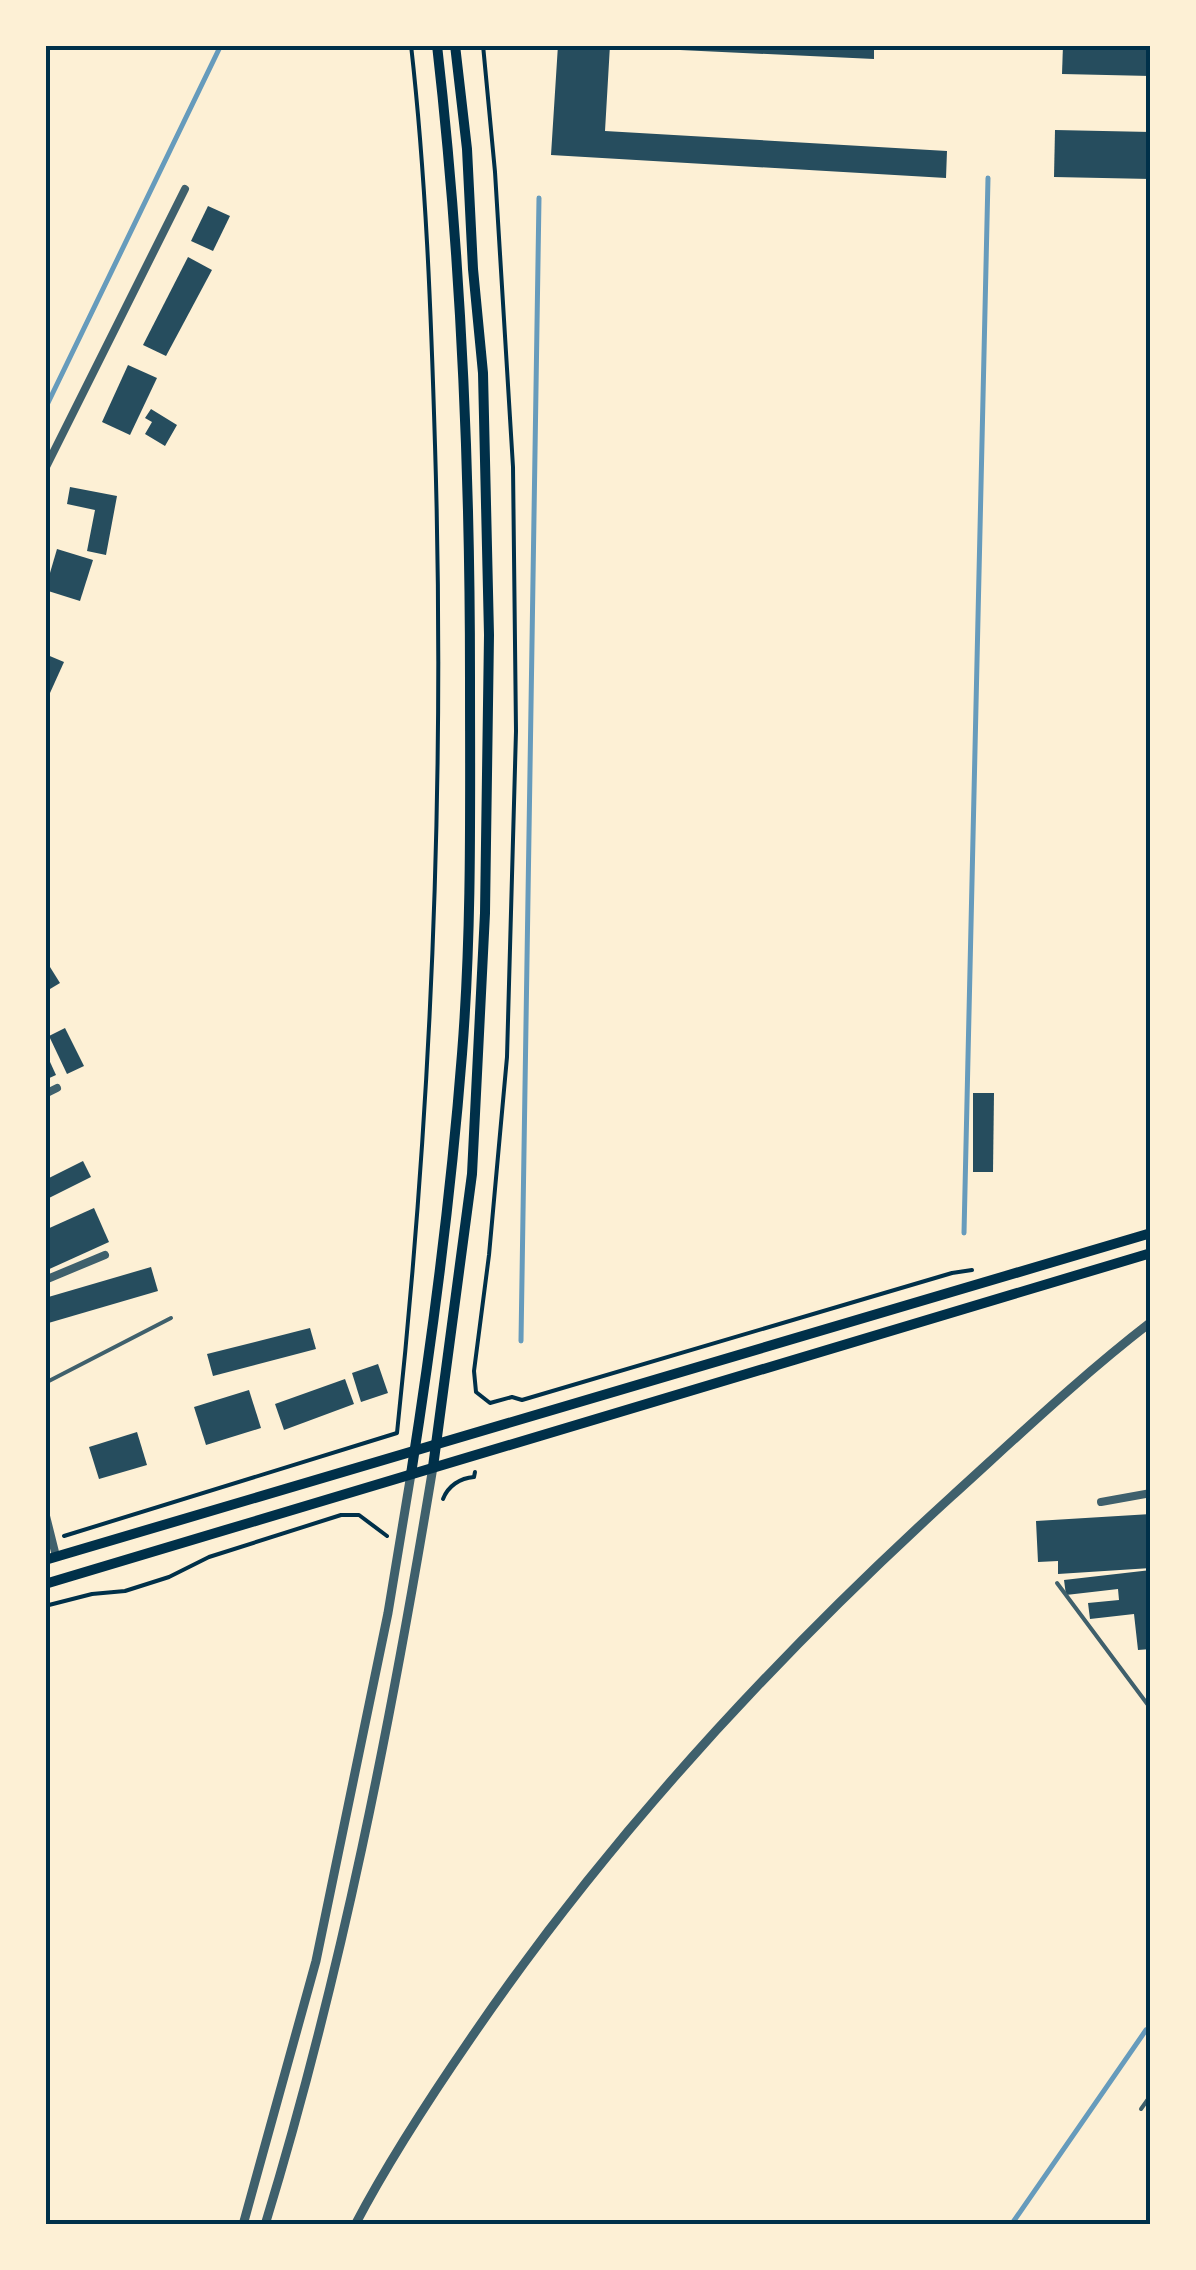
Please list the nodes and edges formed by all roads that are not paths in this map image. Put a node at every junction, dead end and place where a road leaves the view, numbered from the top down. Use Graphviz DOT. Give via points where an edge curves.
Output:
graph roads {
  1 [pos="436,45"];
  2 [pos="455,45"];
  3 [pos="184,188"];
  4 [pos="45,469"];
  5 [pos="58,1088"];
  6 [pos="45,1094"];
  7 [pos="1151,1233"];
  8 [pos="1151,1253"];
  9 [pos="104,1255"];
  10 [pos="45,1280"];
  11 [pos="171,1318"];
  12 [pos="1151,1322"];
  13 [pos="45,1383"];
  14 [pos="436,1442"];
  15 [pos="415,1449"];
  16 [pos="432,1467"];
  17 [pos="411,1474"];
  18 [pos="1151,1493"];
  19 [pos="1102,1502"];
  20 [pos="45,1512"];
  21 [pos="51,1558"];
  22 [pos="1057,1583"];
  23 [pos="45,1584"];
  24 [pos="1151,1708"];
  25 [pos="1151,2095"];
  26 [pos="1140,2109"];
  27 [pos="243,2225"];
  28 [pos="264,2225"];
  29 [pos="356,2225"];
  1 -- 15 [label="main road" via="459,292 469,506 470,780 462,1052"];
  2 -- 14 [label="main road" via="484,374 489,635 474,1155"];
  3 -- 4 [label="street"];
  5 -- 6 [label="street"];
  7 -- 14 [label="main road"];
  8 -- 16 [label="main road"];
  9 -- 10 [label="street"];
  11 -- 13 [label="lane"];
  12 -- 29 [label="street" via="1084,1375 830,1610 643,1810 489,2011"];
  14 -- 15 [label="main road"];
  14 -- 16 [label="main road"];
  15 -- 17 [label="main road"];
  15 -- 21 [label="main road"];
  16 -- 17 [label="main road"];
  16 -- 28 [label="street" via="346,1922"];
  17 -- 23 [label="main road"];
  17 -- 27 [label="street" via="316,1960"];
  18 -- 19 [label="street"];
  20 -- 21 [label="street"];
  22 -- 24 [label="lane"];
  25 -- 26 [label="lane"];
}
